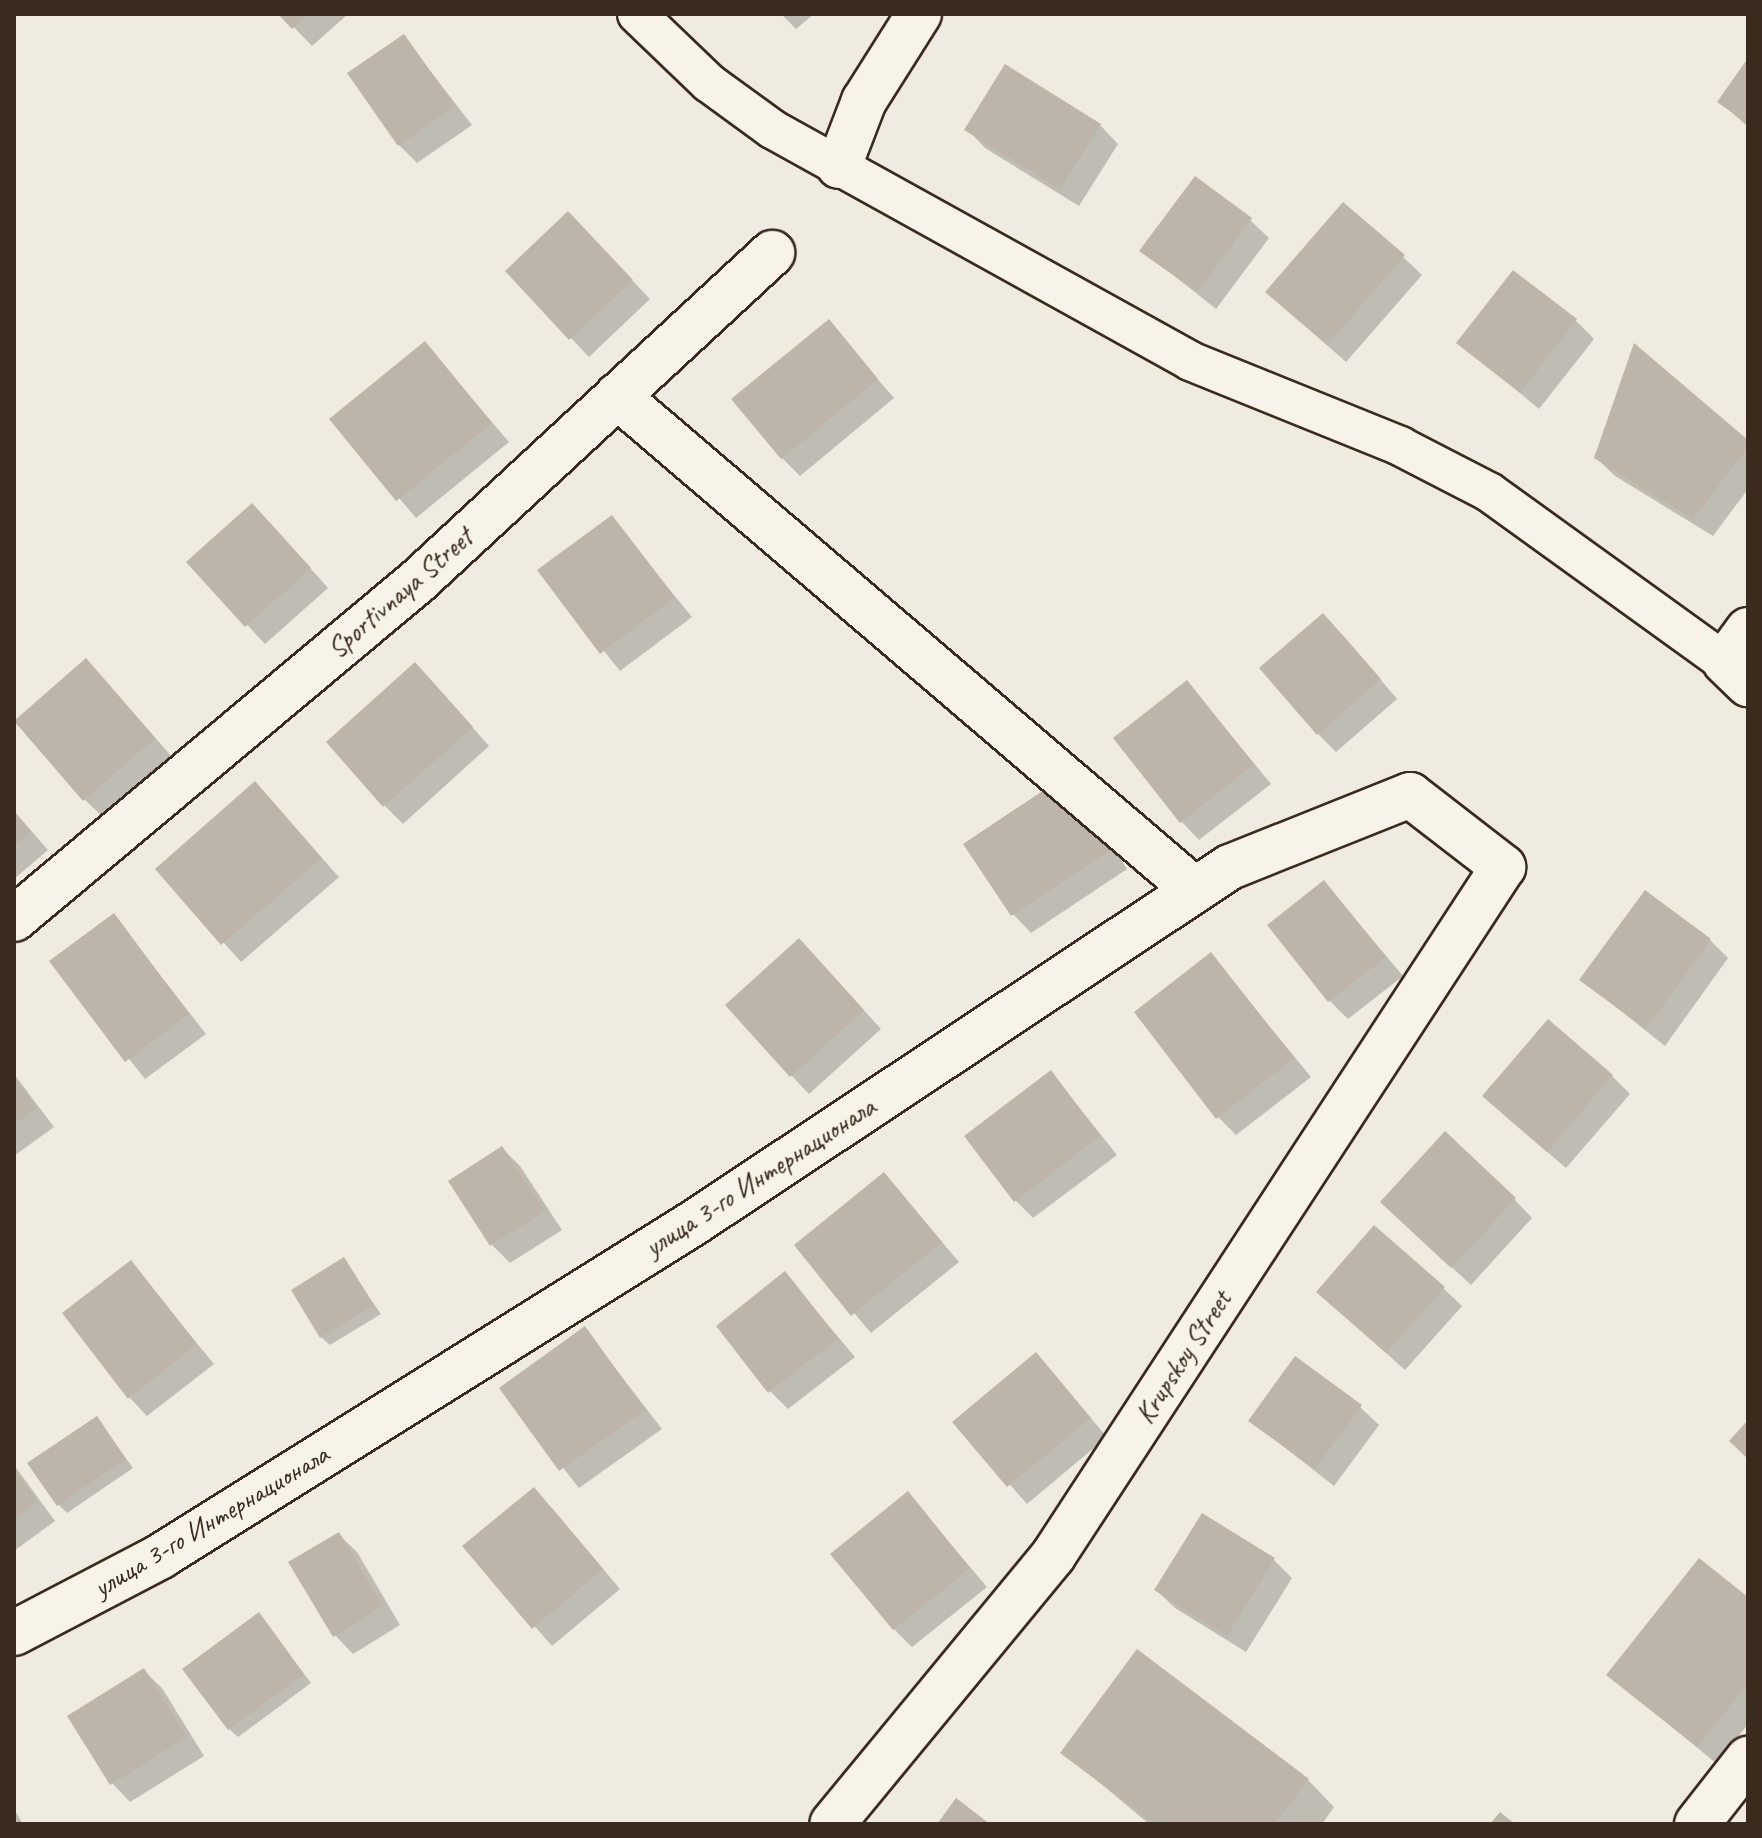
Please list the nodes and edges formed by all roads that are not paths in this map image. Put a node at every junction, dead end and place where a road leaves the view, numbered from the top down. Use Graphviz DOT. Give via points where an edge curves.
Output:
graph roads {
  1 [pos="637,14"];
  2 [pos="919,14"];
  3 [pos="839,166"];
  4 [pos="772,253"];
  5 [pos="617,396"];
  6 [pos="1740,659"];
  7 [pos="1503,867"];
  8 [pos="1195,890"];
  9 [pos="14,919"];
  10 [pos="14,1633"];
  11 [pos="1748,1759"];
  12 [pos="832,1824"];
  13 [pos="1697,1824"];
  1 -- 3 [label="lane" via="709,83 772,129"];
  2 -- 3 [label="street" via="864,101"];
  3 -- 6 [label="lane" via="1190,361 1400,446 1489,492"];
  4 -- 5 [label="street, Sportivnaya Street"];
  5 -- 8 [label="street"];
  5 -- 9 [label="street, Sportivnaya Street" via="418,581"];
  7 -- 8 [label="street, улица 3-го Интернационала" via="1410,795 1230,867"];
  7 -- 12 [label="street, Krupskoy Street" via="1053,1556"];
  8 -- 10 [label="street, улица 3-го Интернационала" via="695,1222 161,1556"];
  11 -- 13 [label="street"];
}
